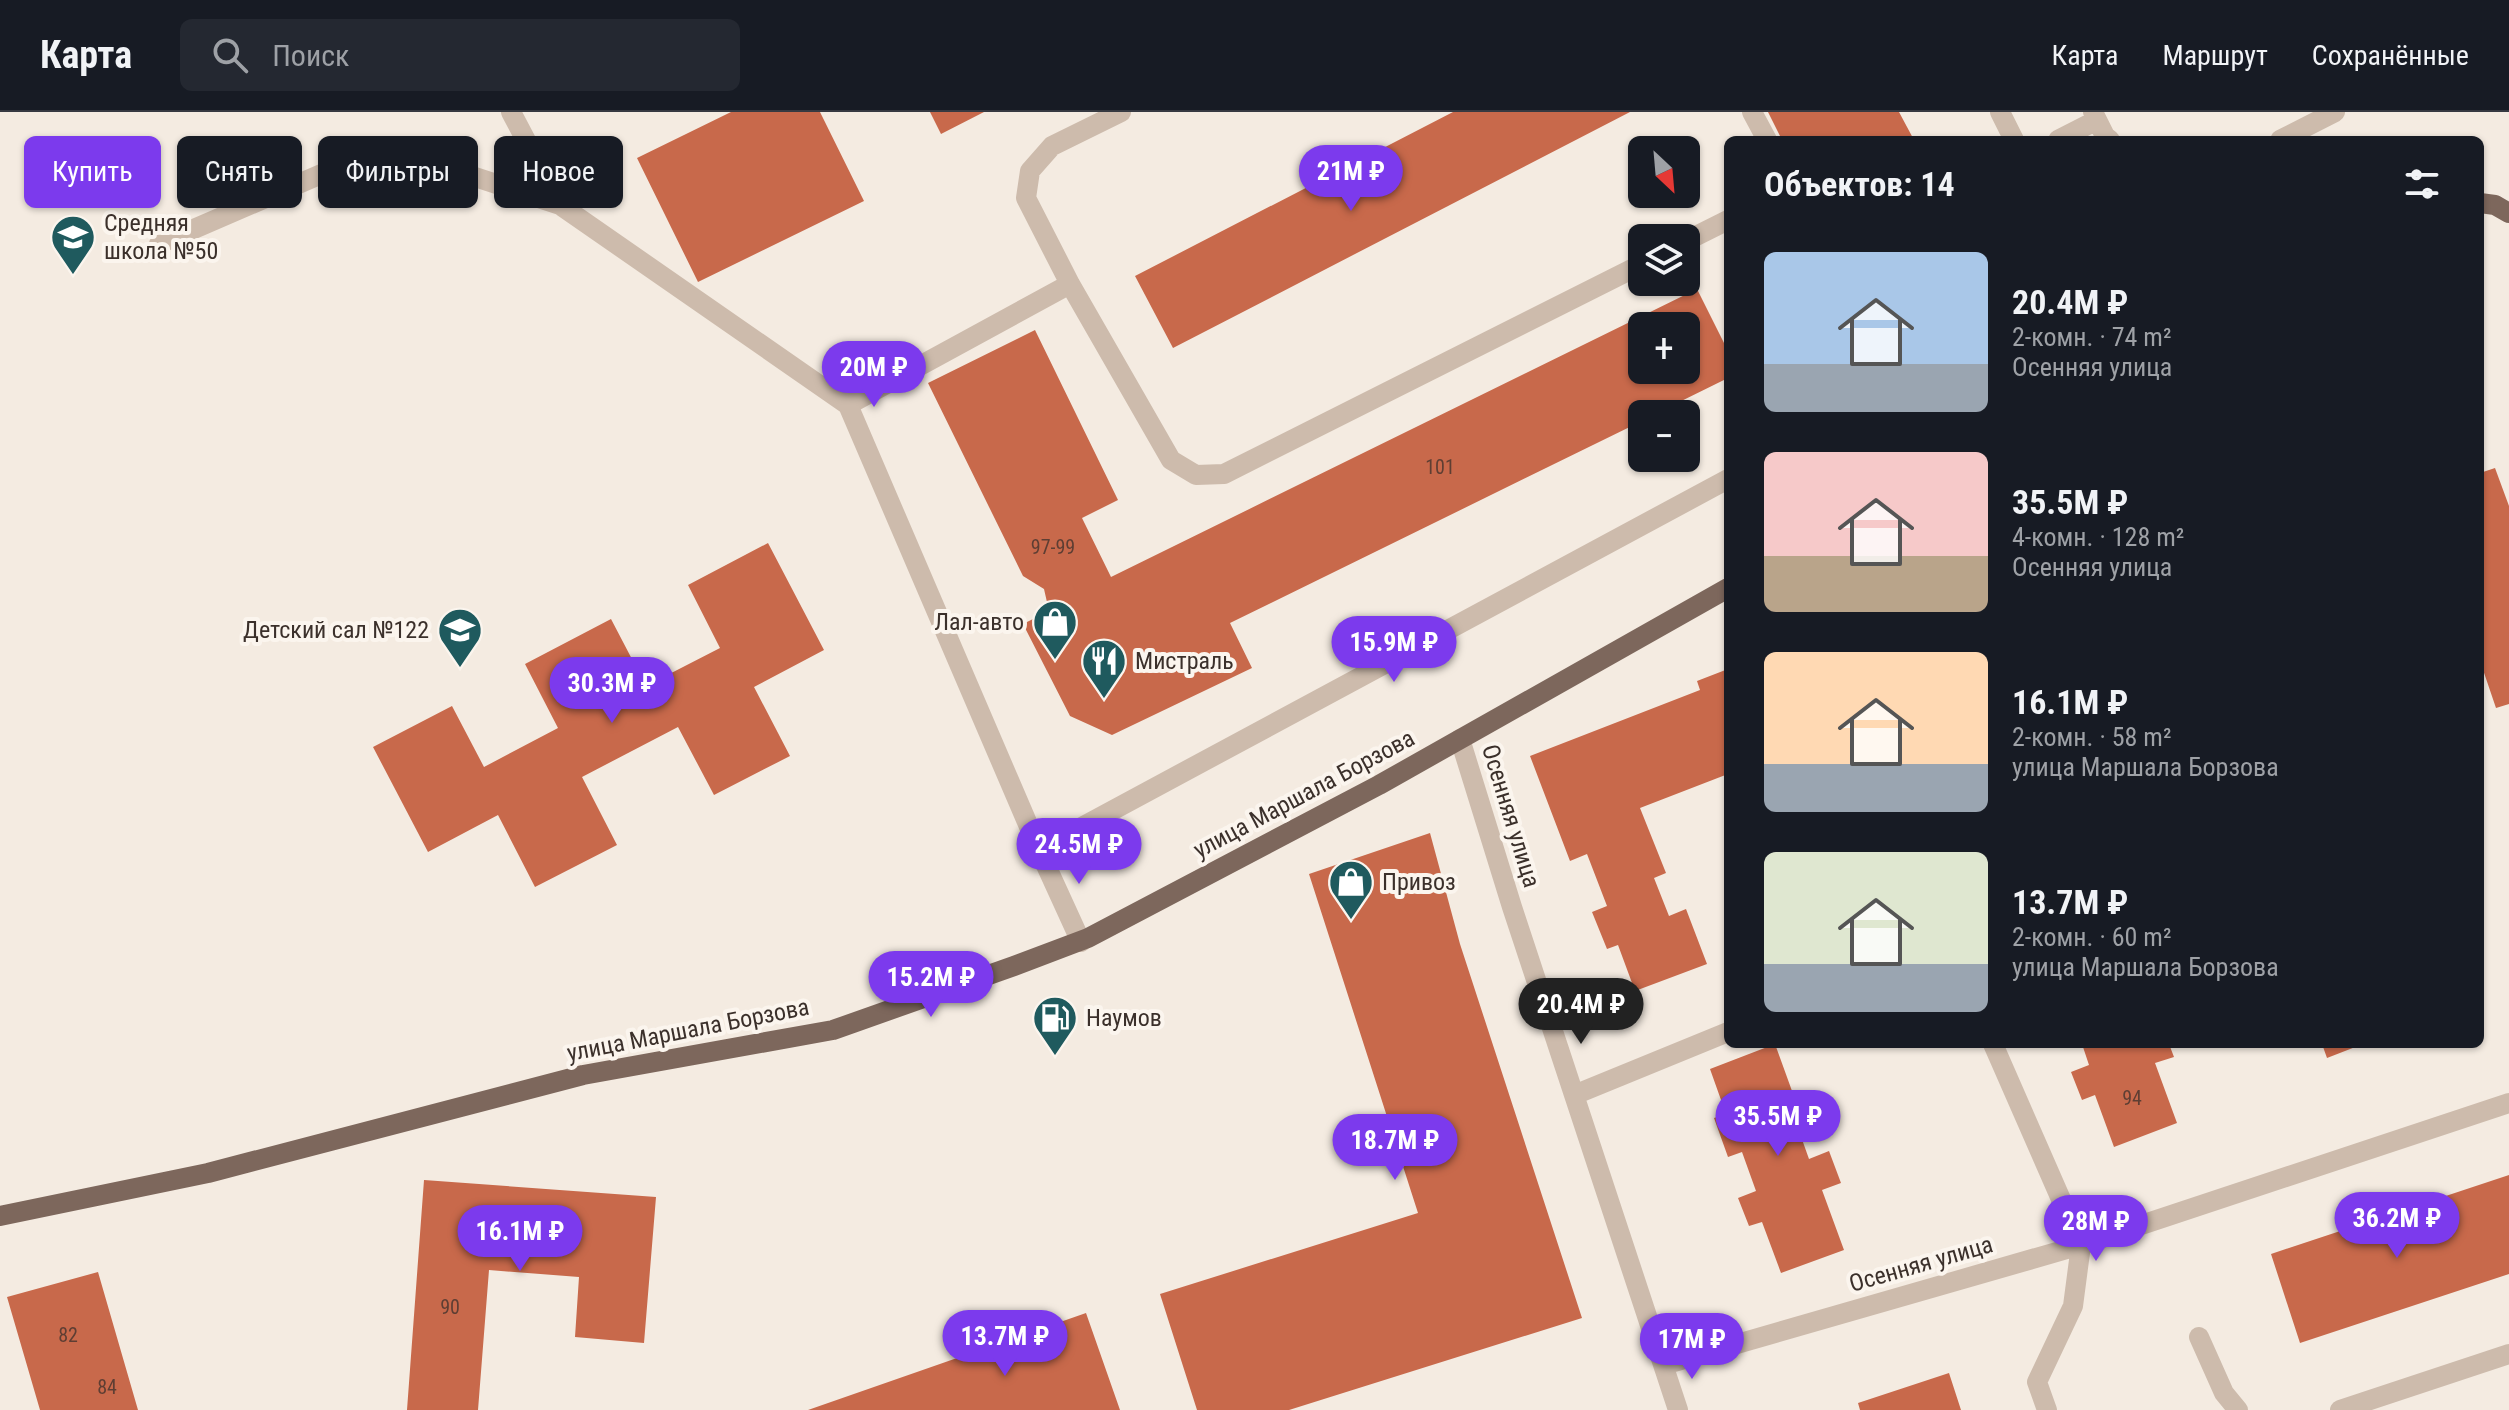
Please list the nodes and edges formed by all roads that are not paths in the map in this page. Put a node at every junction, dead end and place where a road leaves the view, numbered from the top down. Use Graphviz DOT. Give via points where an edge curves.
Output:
graph roads {
  1 [pos="511,112"];
  2 [pos="1121,112"];
  3 [pos="1752,112"];
  4 [pos="2000,112"];
  5 [pos="2335,112"];
  6 [pos="2095,116"];
  7 [pos="524,136"];
  8 [pos="1765,136"];
  9 [pos="2012,136"];
  10 [pos="2064,136"];
  11 [pos="2105,136"];
  12 [pos="2288,136"];
  13 [pos="494,183"];
  14 [pos="2484,204"];
  15 [pos="564,208"];
  16 [pos="2509,213"];
  17 [pos="1724,222"];
  18 [pos="1700,234"];
  19 [pos="159,244"];
  20 [pos="1628,271"];
  21 [pos="1070,284"];
  22 [pos="848,405"];
  23 [pos="1724,481"];
  24 [pos="1724,590"];
  25 [pos="1460,739"];
  26 [pos="1039,850"];
  27 [pos="1081,942"];
  28 [pos="1724,1034"];
  29 [pos="1995,1048"];
  30 [pos="1574,1095"];
  31 [pos="2509,1103"];
  32 [pos="0,1216"];
  33 [pos="2081,1245"];
  34 [pos="2199,1337"];
  35 [pos="2509,1354"];
  36 [pos="1664,1365"];
  37 [pos="1678,1410"];
  38 [pos="2047,1410"];
  39 [pos="2238,1410"];
  40 [pos="2340,1410"];
  1 -- 7 [label="street"];
  2 -- 21 [label="street" via="1052,146 1030,171 1026,198"];
  3 -- 8 [label="street"];
  4 -- 9 [label="street"];
  5 -- 12 [label="street"];
  6 -- 10 [label="street"];
  6 -- 11 [label="street"];
  13 -- 19 [label="street" via="384,147"];
  14 -- 16 [label="main road"];
  15 -- 22 [label="street"];
  17 -- 18 [label="street"];
  20 -- 21 [label="street" via="1224,474 1196,475 1171,460"];
  21 -- 22 [label="street"];
  22 -- 26 [label="street"];
  23 -- 26 [label="street"];
  24 -- 25 [label="main road, улица Маршала Борзова"];
  25 -- 27 [label="main road, улица Маршала Борзова"];
  25 -- 30 [label="street, Осенняя улица"];
  26 -- 27 [label="street"];
  27 -- 32 [label="main road, улица Маршала Борзова" via="833,1030 583,1075 208,1173"];
  28 -- 30 [label="street"];
  29 -- 33 [label="street"];
  30 -- 36 [label="street, Осенняя улица"];
  31 -- 33 [label="street, Осенняя улица"];
  33 -- 36 [label="street, Осенняя улица"];
  33 -- 38 [label="street" via="2073,1306 2037,1382"];
  34 -- 39 [label="street" via="2224,1393"];
  35 -- 40 [label="street"];
  36 -- 37 [label="street, Осенняя улица"];
}
